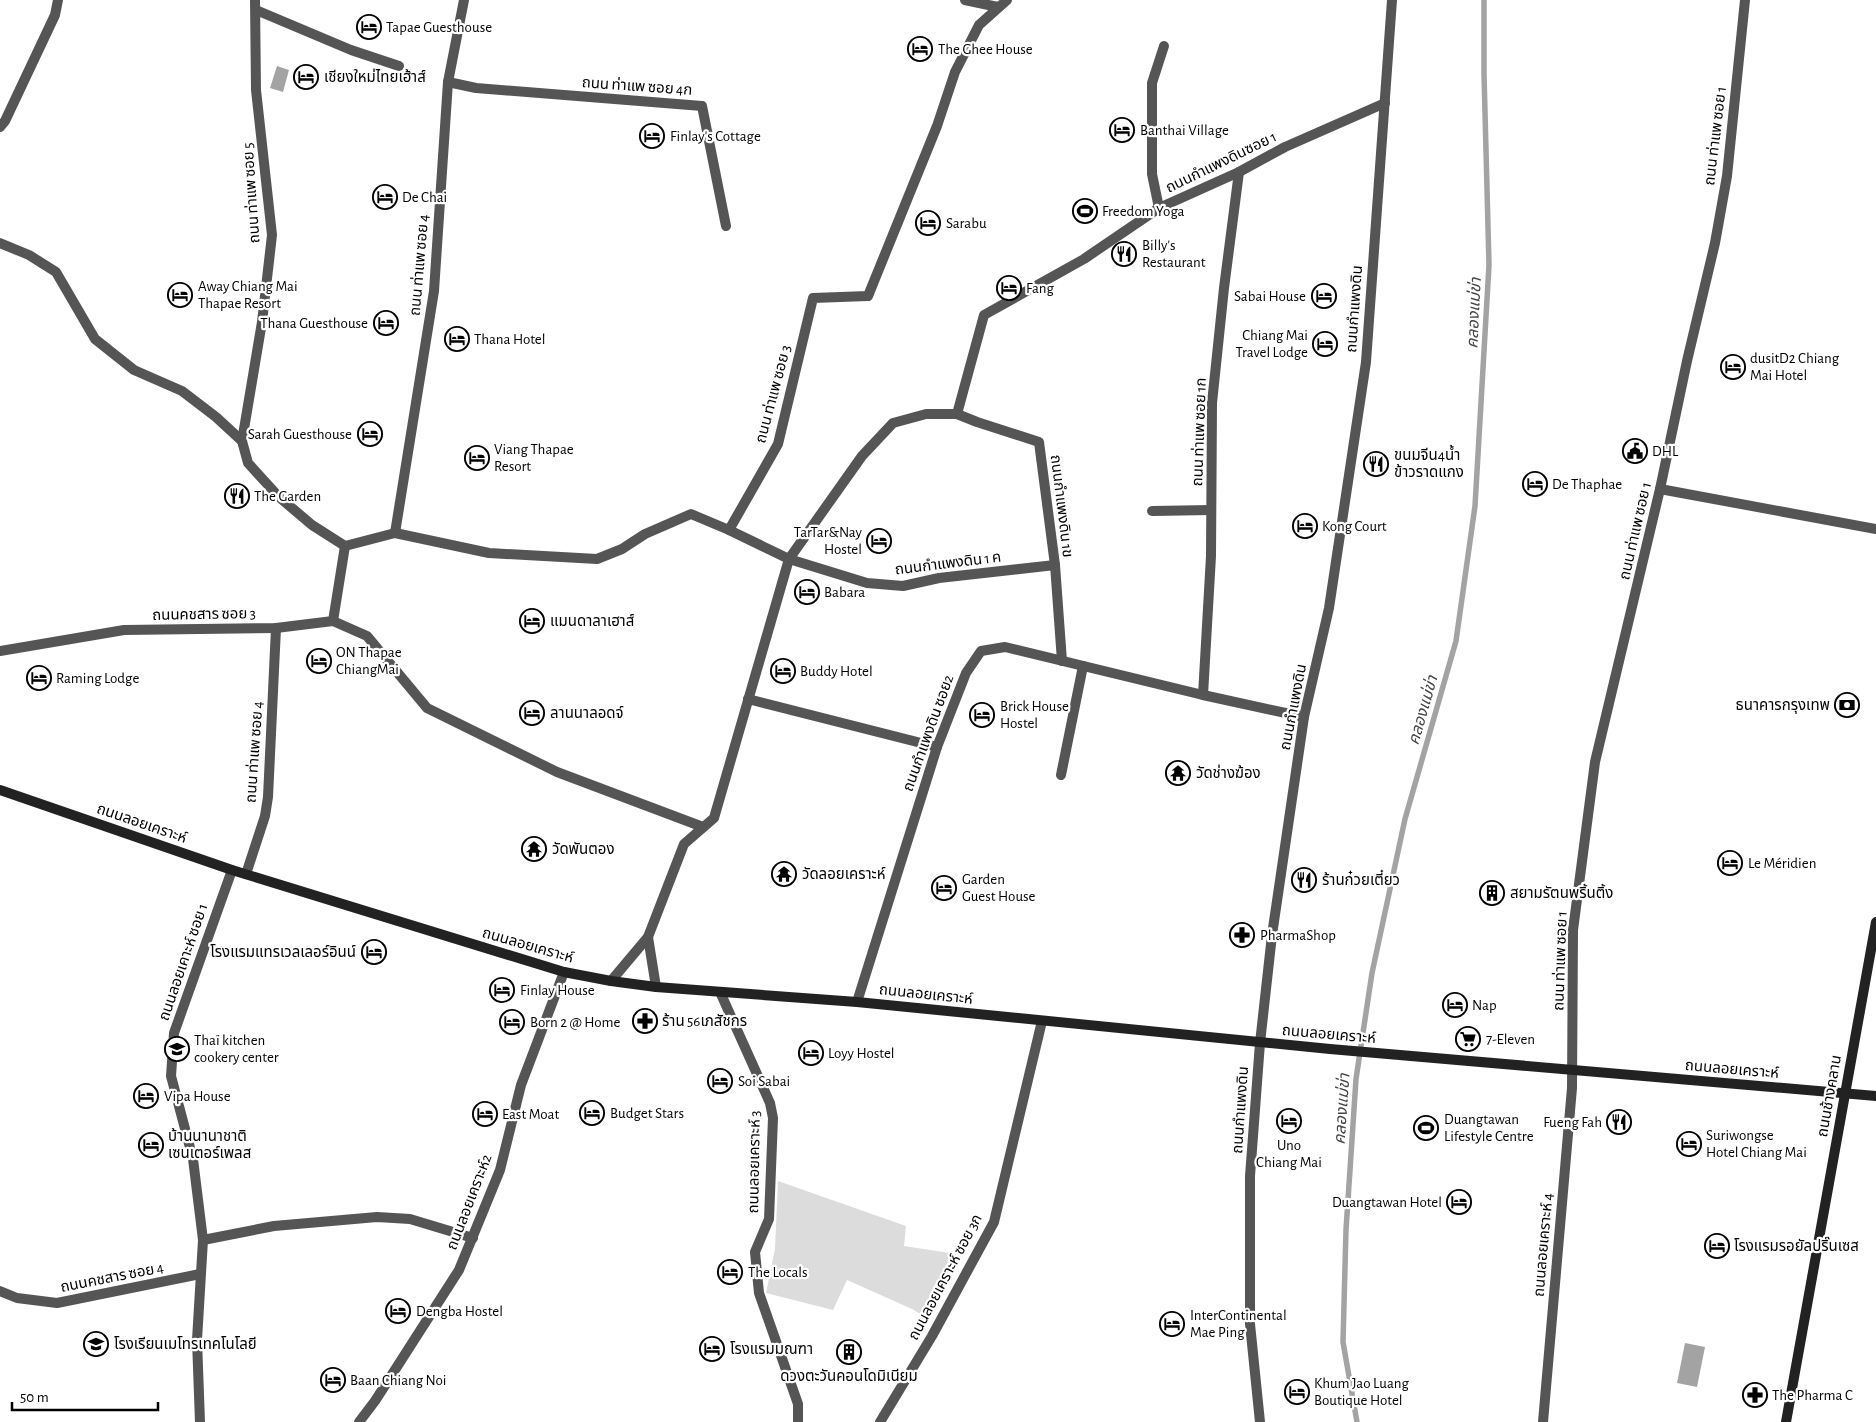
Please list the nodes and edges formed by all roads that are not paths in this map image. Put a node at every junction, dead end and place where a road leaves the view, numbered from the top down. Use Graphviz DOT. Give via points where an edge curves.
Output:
graph roads {
  1 [pos="58,0"];
  2 [pos="464,0"];
  3 [pos="964,0"];
  4 [pos="1006,0"];
  5 [pos="1392,0"];
  6 [pos="1745,0"];
  7 [pos="256,5"];
  8 [pos="998,7"];
  9 [pos="1164,46"];
  10 [pos="399,66"];
  11 [pos="448,82"];
  12 [pos="1384,103"];
  13 [pos="0,127"];
  14 [pos="1239,172"];
  15 [pos="1159,208"];
  16 [pos="726,226"];
  17 [pos="0,243"];
  18 [pos="957,414"];
  19 [pos="242,442"];
  20 [pos="1660,489"];
  21 [pos="1211,510"];
  22 [pos="1152,511"];
  23 [pos="1876,529"];
  24 [pos="729,530"];
  25 [pos="395,533"];
  26 [pos="346,546"];
  27 [pos="789,559"];
  28 [pos="1055,566"];
  29 [pos="333,621"];
  30 [pos="276,628"];
  31 [pos="0,651"];
  32 [pos="1062,661"];
  33 [pos="1083,666"];
  34 [pos="1203,695"];
  35 [pos="748,699"];
  36 [pos="1304,717"];
  37 [pos="937,747"];
  38 [pos="1061,775"];
  39 [pos="0,790"];
  40 [pos="703,827"];
  41 [pos="232,870"];
  42 [pos="246,874"];
  43 [pos="1876,922"];
  44 [pos="648,937"];
  45 [pos="564,972"];
  46 [pos="611,981"];
  47 [pos="656,987"];
  48 [pos="720,992"];
  49 [pos="857,1002"];
  50 [pos="1042,1021"];
  51 [pos="1260,1043"];
  52 [pos="1573,1070"];
  53 [pos="1845,1094"];
  54 [pos="1876,1096"];
  55 [pos="473,1238"];
  56 [pos="203,1240"];
  57 [pos="200,1274"];
  58 [pos="0,1291"];
  59 [pos="200,1422"];
  60 [pos="359,1422"];
  61 [pos="798,1422"];
  62 [pos="880,1422"];
  63 [pos="1260,1422"];
  64 [pos="1543,1422"];
  65 [pos="1786,1422"];
  1 -- 13 [label="street" via="55,15"];
  2 -- 11 [label="street, ถนน ท่าแพ ซอย 4"];
  3 -- 8 [label="street"];
  4 -- 8 [label="street, ถนน ท่าแพ ซอย 3"];
  5 -- 12 [label="street, ถนนกำแพงดิน"];
  6 -- 20 [label="street, ถนน ท่าแพ ซอย 1" via="1725,186"];
  7 -- 10 [label="street" via="351,50"];
  7 -- 19 [label="street, ถนน ท่าแพ ซอย 5" via="256,90 272,235 262,322"];
  8 -- 24 [label="street, ถนน ท่าแพ ซอย 3" via="979,25 955,72 938,126 868,296 813,298 778,444"];
  9 -- 15 [label="street" via="1152,83 1152,174"];
  11 -- 16 [label="street, ถนน ท่าแพ ซอย 4ก" via="476,88 702,106"];
  11 -- 25 [label="street, ถนน ท่าแพ ซอย 4" via="434,291"];
  12 -- 14 [label="street, ถนนกำแพงดินซอย 1" via="1285,146"];
  12 -- 36 [label="street, ถนนกำแพงดิน" via="1366,362 1329,608"];
  14 -- 15 [label="street, ถนนกำแพงดินซอย 1"];
  14 -- 21 [label="street, ถนน ท่าแพ ซอย 1ก" via="1212,403"];
  15 -- 18 [label="street, ถนนกำแพงดินซอย 1" via="1084,259 984,315"];
  17 -- 19 [label="street" via="29,255 56,272 95,338 134,370 182,391"];
  18 -- 27 [label="street" via="926,414 893,423 862,456"];
  18 -- 28 [label="street, ถนนกำแพงดิน 1ข" via="1039,442"];
  19 -- 26 [label="street" via="248,463 280,498 312,525"];
  20 -- 23 [label="street"];
  20 -- 52 [label="street, ถนน ท่าแพ ซอย 1" via="1595,762 1573,930"];
  21 -- 22 [label="street"];
  21 -- 34 [label="street, ถนน ท่าแพ ซอย 1ก"];
  24 -- 25 [label="street" via="691,514 597,559 488,554"];
  24 -- 27 [label="street, ถนนกำแพงดิน 1 ค"];
  25 -- 26 [label="street"];
  26 -- 29 [label="street"];
  27 -- 28 [label="street, ถนนกำแพงดิน 1 ค" via="867,583 903,586 939,578"];
  27 -- 35 [label="street"];
  28 -- 32 [label="street, ถนนกำแพงดิน 1ข"];
  29 -- 30 [label="street, ถนนคชสาร ซอย 3"];
  29 -- 40 [label="street" via="367,636 428,708 557,772"];
  30 -- 31 [label="street, ถนนคชสาร ซอย 3" via="124,630"];
  30 -- 42 [label="street, ถนน ท่าแพ ซอย 4" via="268,797"];
  32 -- 33 [label="street, ถนนกำแพงดิน ซอย2"];
  32 -- 37 [label="street, ถนนกำแพงดิน ซอย2" via="1005,647 981,651 966,673"];
  33 -- 34 [label="street, ถนนกำแพงดิน ซอย2"];
  33 -- 38 [label="street"];
  34 -- 36 [label="street, ถนนกำแพงดิน ซอย2"];
  35 -- 37 [label="street"];
  35 -- 40 [label="street" via="714,818"];
  36 -- 51 [label="street, ถนนกำแพงดิน" via="1272,935"];
  37 -- 49 [label="street, ถนนกำแพงดิน ซอย2"];
  39 -- 41 [label="street, ถนนลอยเคราะห์"];
  40 -- 44 [label="street" via="684,844"];
  41 -- 42 [label="street, ถนนลอยเคราะห์"];
  41 -- 56 [label="street, ถนนลอยเคาะห์ ซอย 1" via="174,1033 171,1076 192,1159"];
  42 -- 45 [label="street, ถนนลอยเคราะห์"];
  43 -- 53 [label="street, ถนนช้างคลาน"];
  44 -- 46 [label="street"];
  44 -- 47 [label="street"];
  45 -- 46 [label="street, ถนนลอยเคราะห์"];
  45 -- 55 [label="street, ถนนลอยเคราะห์2" via="521,1085 500,1170"];
  46 -- 47 [label="street, ถนนลอยเคราะห์"];
  47 -- 48 [label="street, ถนนลอยเคราะห์"];
  48 -- 49 [label="street, ถนนลอยเคราะห์"];
  48 -- 61 [label="street, ถนนลอยเคราะห์ 3" via="770,1103 773,1118 769,1219 755,1252 759,1293 798,1404"];
  49 -- 50 [label="street, ถนนลอยเคราะห์"];
  50 -- 51 [label="street, ถนนลอยเคราะห์"];
  50 -- 62 [label="street, ถนนลอยเคราะห์ ซอย 3ก" via="994,1222 932,1336"];
  51 -- 52 [label="street, ถนนลอยเคราะห์"];
  51 -- 63 [label="street, ถนนกำแพงดิน" via="1250,1176 1250,1324"];
  52 -- 53 [label="street, ถนนลอยเคราะห์"];
  52 -- 64 [label="street, ถนนลอยเคราะห์ 4"];
  53 -- 54 [label="street, ถนนลอยเคราะห์"];
  53 -- 65 [label="street, ถนนช้างคลาน"];
  55 -- 56 [label="street" via="410,1219 377,1217 274,1226"];
  55 -- 60 [label="street, ถนนลอยเคราะห์2" via="459,1270"];
  56 -- 57 [label="street, ถนนลอยเคาะห์ ซอย 1"];
  57 -- 58 [label="street, ถนนคชสาร ซอย 4" via="57,1303 17,1298"];
  57 -- 59 [label="street, ถนนลอยเคาะห์ ซอย 1"];
}
